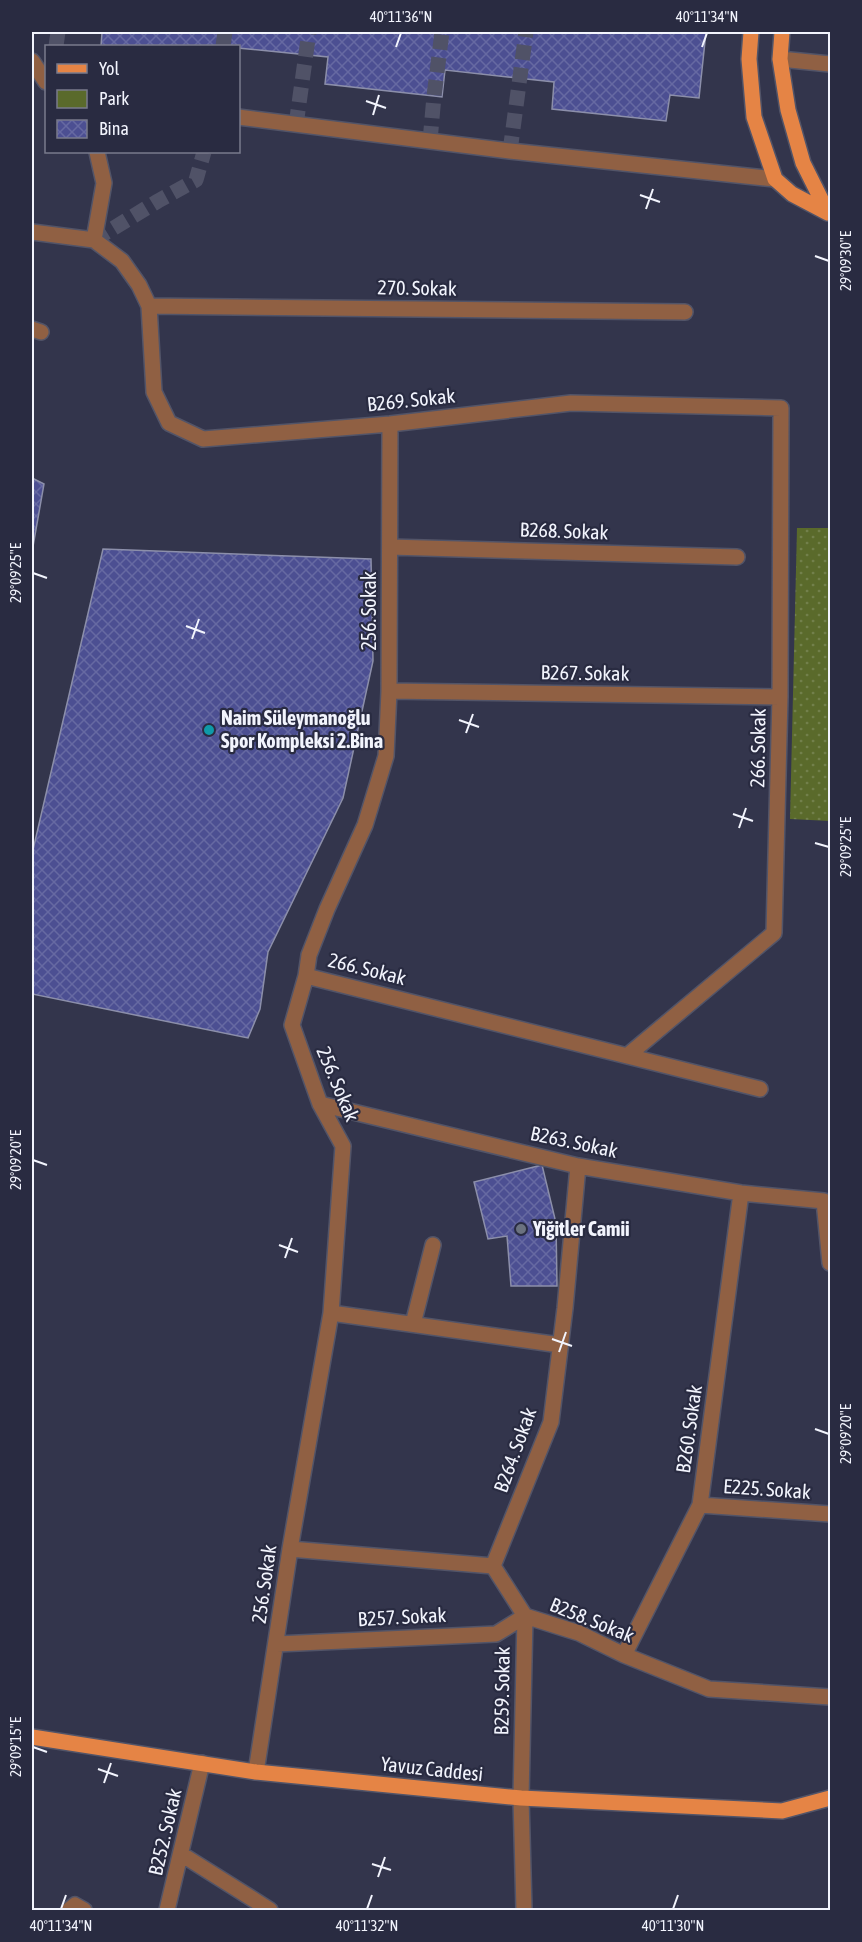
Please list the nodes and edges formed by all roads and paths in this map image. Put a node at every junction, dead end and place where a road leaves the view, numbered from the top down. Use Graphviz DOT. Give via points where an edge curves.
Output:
graph roads {
  1 [pos="751,32"];
  2 [pos="783,32"];
  3 [pos="780,59"];
  4 [pos="32,61"];
  5 [pos="831,64"];
  6 [pos="45,80"];
  7 [pos="240,117"];
  8 [pos="97,153"];
  9 [pos="775,179"];
  10 [pos="829,216"];
  11 [pos="32,232"];
  12 [pos="94,240"];
  13 [pos="149,306"];
  14 [pos="685,312"];
  15 [pos="781,408"];
  16 [pos="390,424"];
  17 [pos="390,547"];
  18 [pos="737,557"];
  19 [pos="389,691"];
  20 [pos="780,697"];
  21 [pos="306,976"];
  22 [pos="627,1056"];
  23 [pos="760,1089"];
  24 [pos="320,1104"];
  25 [pos="578,1166"];
  26 [pos="741,1193"];
  27 [pos="433,1245"];
  28 [pos="831,1263"];
  29 [pos="331,1313"];
  30 [pos="413,1324"];
  31 [pos="560,1345"];
  32 [pos="700,1504"];
  33 [pos="831,1514"];
  34 [pos="290,1549"];
  35 [pos="493,1566"];
  36 [pos="525,1616"];
  37 [pos="276,1644"];
  38 [pos="624,1655"];
  39 [pos="831,1697"];
  40 [pos="32,1737"];
  41 [pos="202,1763"];
  42 [pos="256,1772"];
  43 [pos="521,1798"];
  44 [pos="831,1798"];
  45 [pos="181,1854"];
  46 [pos="167,1911"];
  47 [pos="270,1911"];
  48 [pos="524,1911"];
  1 -- 9 [label="main road" via="754,117"];
  2 -- 3 [label="main road"];
  3 -- 5 [label="street"];
  3 -- 10 [label="main road" via="788,110 803,163"];
  4 -- 6 [label="street"];
  7 -- 9 [label="street"];
  8 -- 12 [label="street" via="104,183"];
  9 -- 10 [label="main road"];
  11 -- 12 [label="street"];
  12 -- 13 [label="street" via="122,261"];
  13 -- 14 [label="street, 270. Sokak"];
  13 -- 16 [label="street, B269. Sokak" via="154,392 169,423 203,439"];
  15 -- 16 [label="street, B269. Sokak" via="571,403"];
  15 -- 20 [label="street, 266. Sokak"];
  16 -- 17 [label="street, 256. Sokak"];
  17 -- 18 [label="street, B268. Sokak"];
  17 -- 19 [label="street, 256. Sokak"];
  19 -- 20 [label="street, B267. Sokak"];
  19 -- 21 [label="street, 256. Sokak" via="386,756 365,825 309,955"];
  20 -- 22 [label="street, 266. Sokak" via="774,933"];
  21 -- 22 [label="street, 266. Sokak"];
  21 -- 24 [label="street, 256. Sokak" via="292,1025"];
  22 -- 23 [label="street, 266. Sokak"];
  24 -- 25 [label="street, B263. Sokak"];
  24 -- 29 [label="street, 256. Sokak" via="343,1146"];
  25 -- 26 [label="street, B263. Sokak"];
  25 -- 31 [label="street, B264. Sokak"];
  26 -- 28 [label="street, B263. Sokak" via="824,1201"];
  26 -- 32 [label="street, B260. Sokak"];
  27 -- 30 [label="street"];
  29 -- 30 [label="street"];
  29 -- 34 [label="street, 256. Sokak"];
  30 -- 31 [label="street"];
  31 -- 35 [label="street, B264. Sokak" via="551,1422"];
  32 -- 33 [label="street, E225. Sokak"];
  32 -- 38 [label="street, B260. Sokak"];
  34 -- 35 [label="street"];
  34 -- 37 [label="street, 256. Sokak"];
  35 -- 36 [label="street, B258. Sokak"];
  36 -- 37 [label="street, B257. Sokak" via="496,1634"];
  36 -- 38 [label="street, B258. Sokak" via="579,1633"];
  36 -- 43 [label="street, B259. Sokak"];
  37 -- 42 [label="street, 256. Sokak"];
  38 -- 39 [label="street, B258. Sokak" via="710,1689"];
  40 -- 41 [label="main road, Yavuz Caddesi"];
  41 -- 42 [label="main road, Yavuz Caddesi"];
  41 -- 45 [label="street, B252. Sokak"];
  42 -- 43 [label="main road, Yavuz Caddesi"];
  43 -- 44 [label="main road, Yavuz Caddesi" via="782,1811"];
  43 -- 48 [label="street, B259. Sokak"];
  45 -- 46 [label="street, B252. Sokak"];
  45 -- 47 [label="street"];
}
